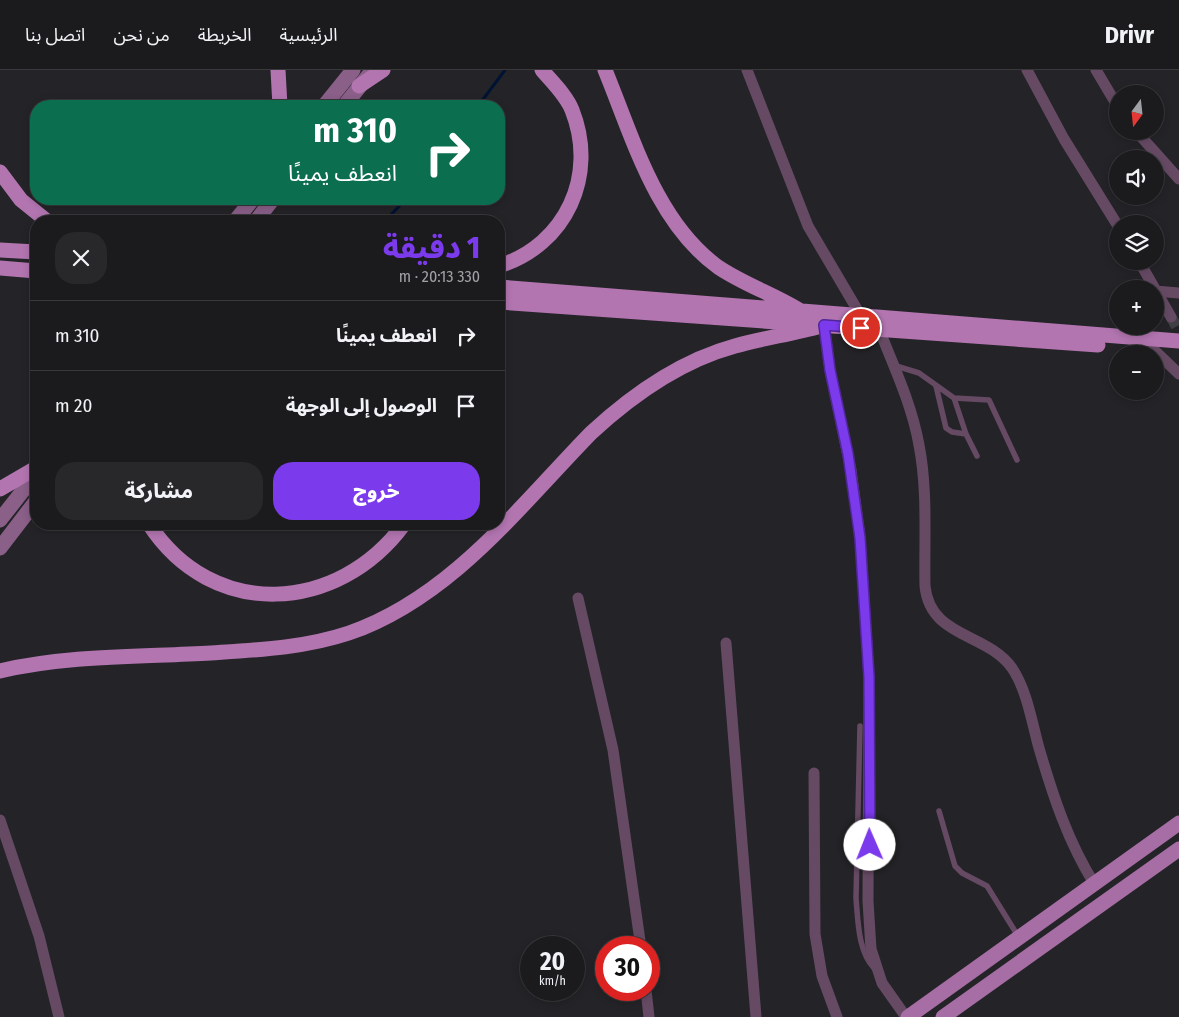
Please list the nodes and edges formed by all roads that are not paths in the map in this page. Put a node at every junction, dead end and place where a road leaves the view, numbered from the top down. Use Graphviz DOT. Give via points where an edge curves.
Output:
graph roads {
  1 [pos="278,70"];
  2 [pos="353,70"];
  3 [pos="373,70"];
  4 [pos="383,70"];
  5 [pos="542,70"];
  6 [pos="606,70"];
  7 [pos="747,70"];
  8 [pos="1027,70"];
  9 [pos="1096,70"];
  10 [pos="359,86"];
  11 [pos="1109,92"];
  12 [pos="280,100"];
  13 [pos="329,100"];
  14 [pos="348,100"];
  15 [pos="1144,140"];
  16 [pos="0,172"];
  17 [pos="1179,179"];
  18 [pos="247,205"];
  19 [pos="268,205"];
  20 [pos="39,215"];
  21 [pos="240,215"];
  22 [pos="261,215"];
  23 [pos="1111,215"];
  24 [pos="0,250"];
  25 [pos="30,252"];
  26 [pos="505,263"];
  27 [pos="0,268"];
  28 [pos="30,270"];
  29 [pos="505,287"];
  30 [pos="1164,291"];
  31 [pos="1179,292"];
  32 [pos="505,302"];
  33 [pos="1164,305"];
  34 [pos="802,312"];
  35 [pos="861,316"];
  36 [pos="1171,317"];
  37 [pos="823,326"];
  38 [pos="879,329"];
  39 [pos="1116,336"];
  40 [pos="1179,341"];
  41 [pos="1109,346"];
  42 [pos="1164,350"];
  43 [pos="1179,351"];
  44 [pos="1164,360"];
  45 [pos="893,365"];
  46 [pos="1179,374"];
  47 [pos="936,386"];
  48 [pos="954,398"];
  49 [pos="966,434"];
  50 [pos="977,456"];
  51 [pos="1017,460"];
  52 [pos="30,472"];
  53 [pos="30,482"];
  54 [pos="0,489"];
  55 [pos="30,508"];
  56 [pos="0,520"];
  57 [pos="505,522"];
  58 [pos="152,530"];
  59 [pos="399,530"];
  60 [pos="497,530"];
  61 [pos="0,548"];
  62 [pos="578,598"];
  63 [pos="726,643"];
  64 [pos="0,672"];
  65 [pos="860,726"];
  66 [pos="814,773"];
  67 [pos="939,811"];
  68 [pos="0,820"];
  69 [pos="1179,823"];
  70 [pos="1179,848"];
  71 [pos="1095,885"];
  72 [pos="639,936"];
  73 [pos="1019,938"];
  74 [pos="876,969"];
  75 [pos="647,1001"];
  76 [pos="60,1017"];
  77 [pos="649,1017"];
  78 [pos="756,1017"];
  79 [pos="837,1017"];
  80 [pos="907,1017"];
  81 [pos="943,1017"];
  1 -- 12 [label="highway"];
  2 -- 13 [label="main road"];
  3 -- 10 [label="main road"];
  4 -- 10 [label="highway"];
  5 -- 26 [label="highway" via="571,109 581,147 580,172 559,226 529,253"];
  6 -- 34 [label="highway" via="649,178 689,240 720,268"];
  7 -- 35 [label="street" via="808,226"];
  8 -- 23 [label="street" via="1064,139"];
  9 -- 11 [label="street"];
  10 -- 14 [label="main road"];
  15 -- 17 [label="street"];
  16 -- 20 [label="highway" via="21,200"];
  18 -- 21 [label="main road"];
  19 -- 22 [label="main road"];
  24 -- 25 [label="highway"];
  27 -- 28 [label="highway"];
  29 -- 34 [label="highway"];
  30 -- 31 [label="street"];
  32 -- 37 [label="highway"];
  33 -- 36 [label="street"];
  34 -- 35 [label="highway"];
  35 -- 39 [label="highway"];
  37 -- 38 [label="highway"];
  37 -- 57 [label="highway" via="720,350 654,383 590,433"];
  37 -- 74 [label="street" via="850,462 860,538 870,692 868,919"];
  38 -- 41 [label="highway"];
  38 -- 45 [label="street"];
  39 -- 40 [label="highway"];
  42 -- 43 [label="highway"];
  44 -- 46 [label="street"];
  45 -- 47 [label="lane" via="919,373"];
  45 -- 71 [label="street" via="912,416 922,460 927,601 934,615 946,626 997,653 1012,668 1021,686 1060,816"];
  47 -- 48 [label="lane"];
  47 -- 49 [label="lane" via="946,428"];
  48 -- 49 [label="lane"];
  48 -- 51 [label="lane" via="991,402"];
  49 -- 50 [label="lane"];
  52 -- 54 [label="highway"];
  53 -- 56 [label="main road"];
  55 -- 61 [label="main road"];
  58 -- 59 [label="highway" via="167,550 192,570 235,588 279,594 308,591 349,575 375,557"];
  60 -- 64 [label="highway" via="454,573 406,606 348,633 296,646 58,662"];
  62 -- 72 [label="street" via="613,750"];
  63 -- 78 [label="street"];
  65 -- 74 [label="lane" via="856,898 858,927 865,953"];
  66 -- 79 [label="street" via="815,934 822,976"];
  67 -- 73 [label="lane" via="955,866 986,886"];
  68 -- 76 [label="street" via="43,949"];
  69 -- 71 [label="main road"];
  70 -- 81 [label="main road"];
  71 -- 73 [label="main road"];
  73 -- 80 [label="main road"];
  74 -- 80 [label="street" via="889,995"];
  75 -- 77 [label="street"];
}
